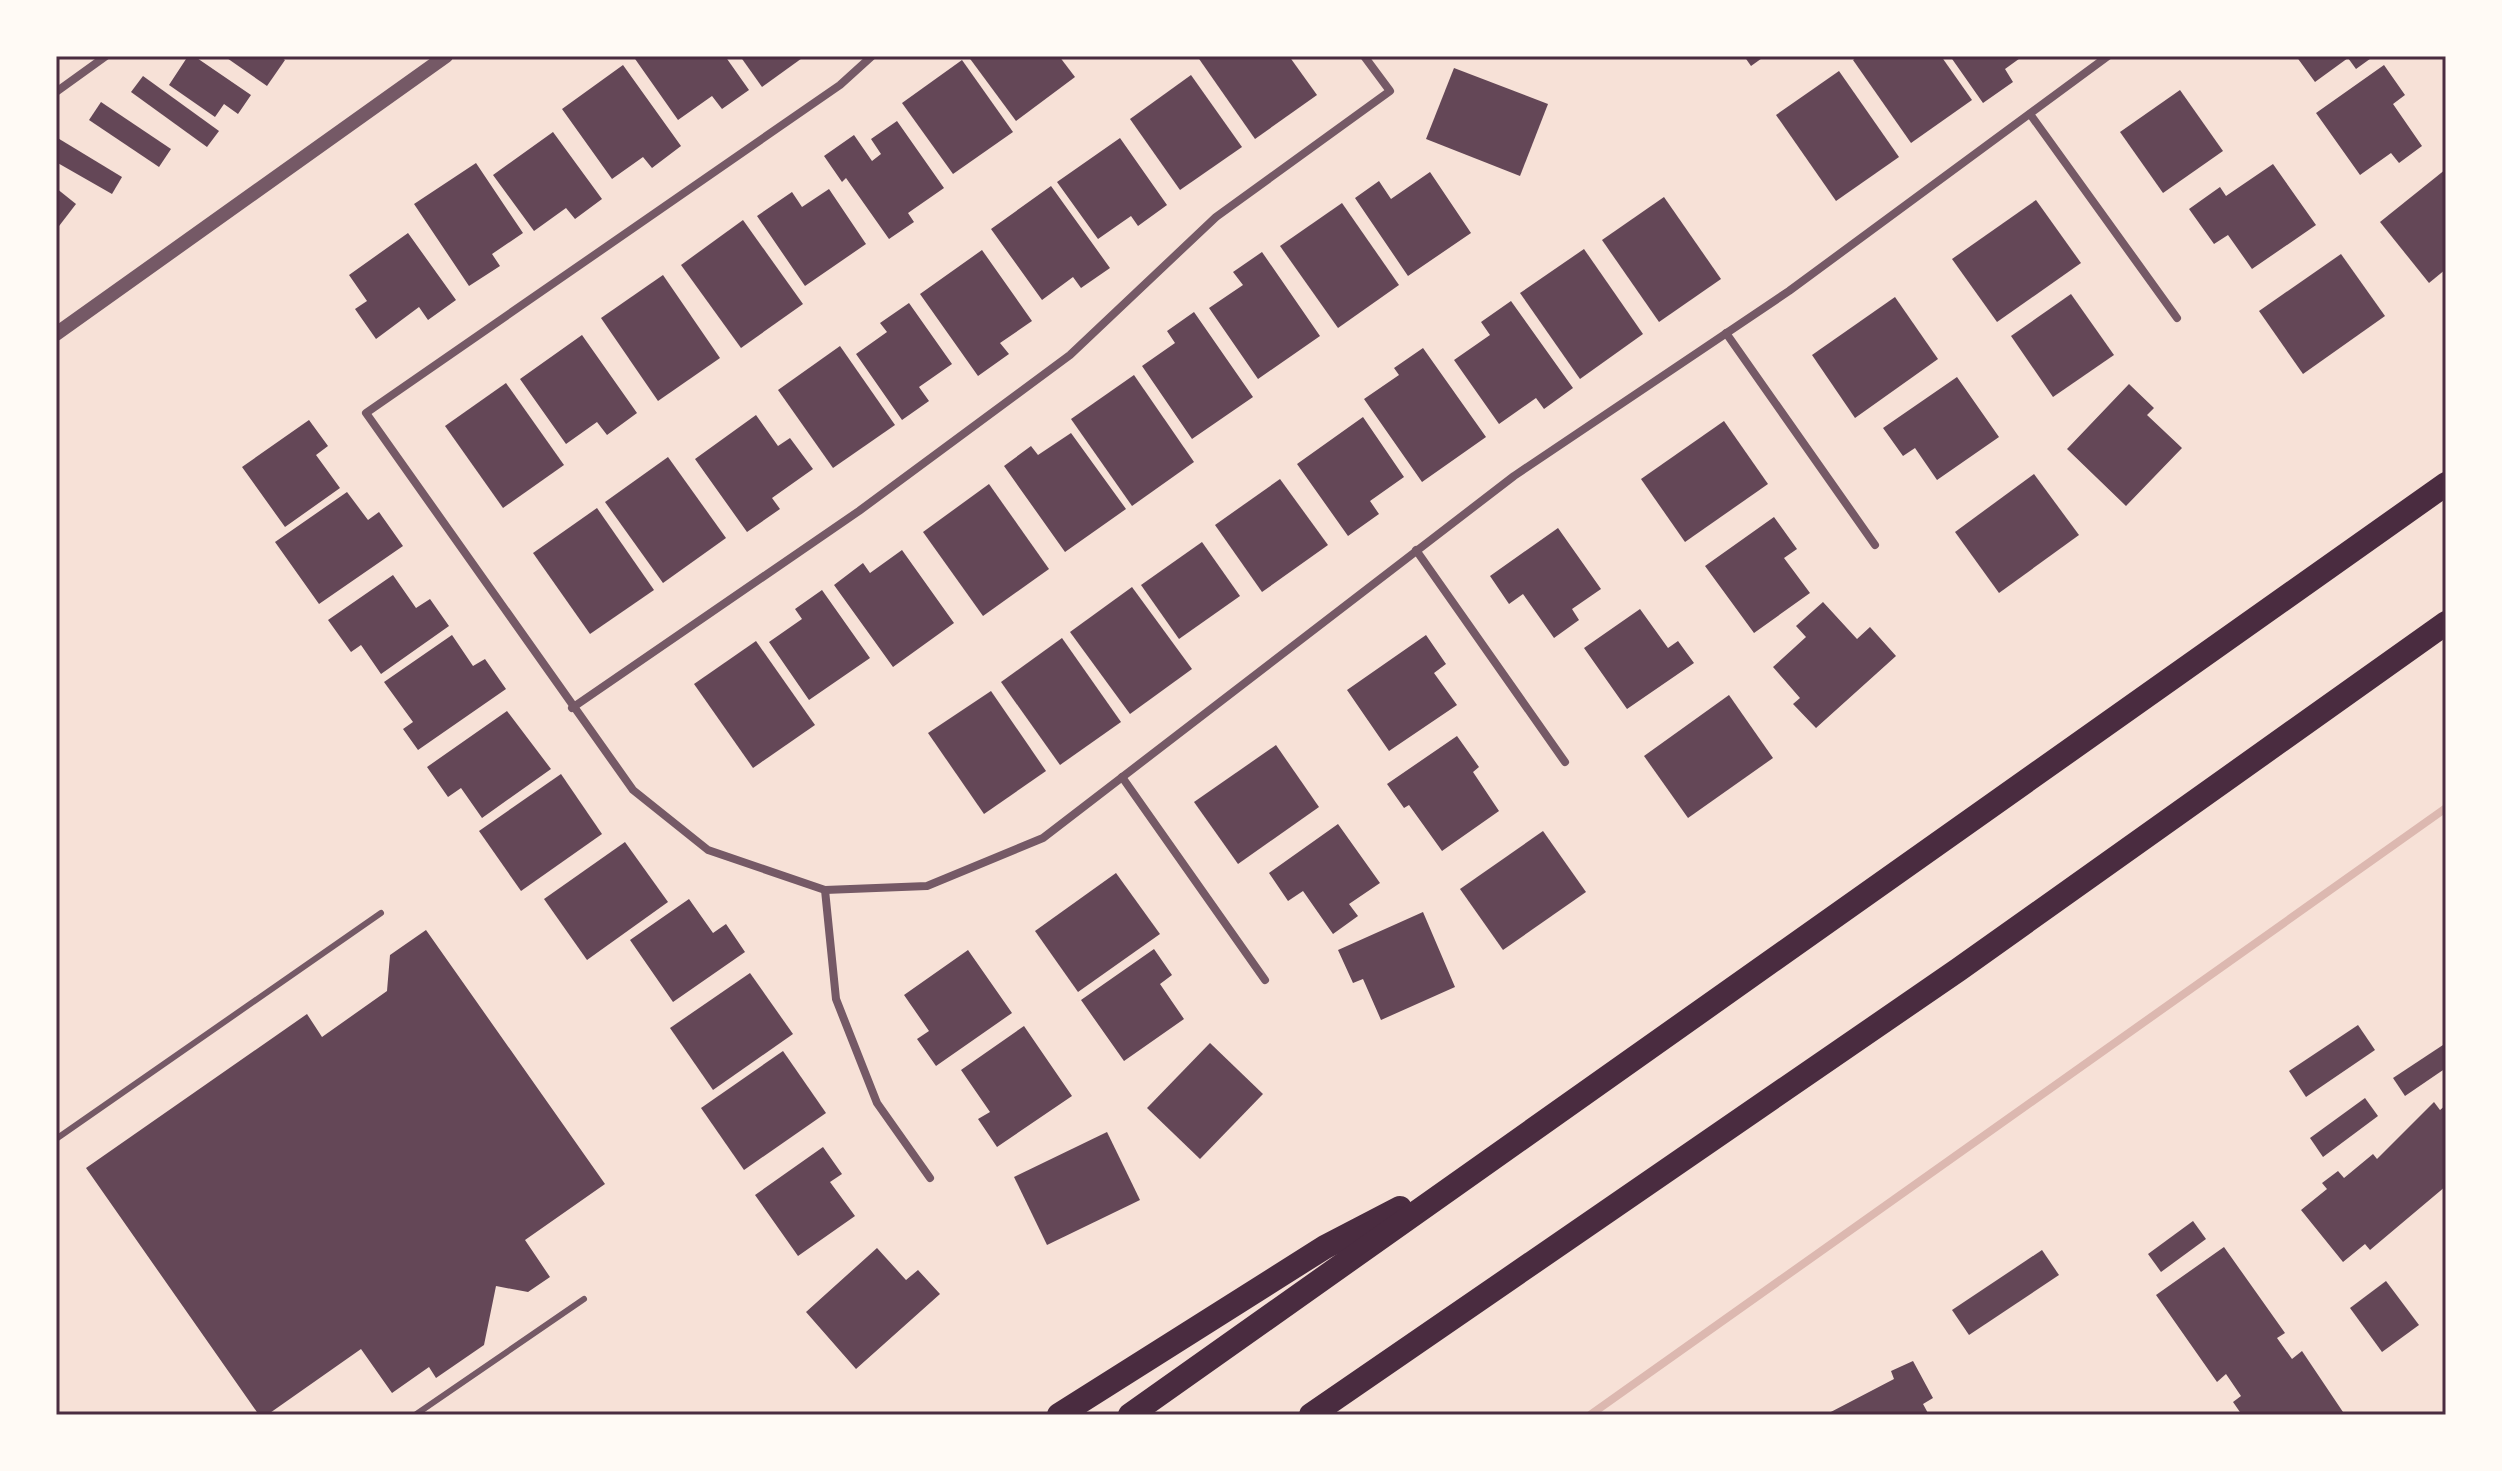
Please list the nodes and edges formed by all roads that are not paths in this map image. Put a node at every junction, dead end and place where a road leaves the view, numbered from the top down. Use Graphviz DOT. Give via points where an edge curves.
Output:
graph roads {
  1 [pos="106,56"];
  2 [pos="446,56"];
  3 [pos="872,56"];
  4 [pos="1364,56"];
  5 [pos="2108,56"];
  6 [pos="56,92"];
  7 [pos="2030,114"];
  8 [pos="2177,318"];
  9 [pos="1726,333"];
  10 [pos="56,334"];
  11 [pos="2446,484"];
  12 [pos="1875,545"];
  13 [pos="1416,550"];
  14 [pos="2446,623"];
  15 [pos="572,708"];
  16 [pos="1565,762"];
  17 [pos="1122,777"];
  18 [pos="825,890"];
  19 [pos="381,913"];
  20 [pos="1265,980"];
  21 [pos="56,1139"];
  22 [pos="1480,1166"];
  23 [pos="930,1178"];
  24 [pos="584,1299"];
  25 [pos="1449,1320"];
  26 [pos="415,1415"];
  27 [pos="1059,1415"];
  28 [pos="1130,1415"];
  29 [pos="1311,1415"];
  30 [pos="1334,1415"];
  1 -- 6 [label="street"];
  2 -- 10 [label="street"];
  3 -- 15 [label="street" via="840,85 366,413"];
  4 -- 15 [label="street" via="1390,91 1216,217 1070,355 859,511"];
  5 -- 7 [label="street"];
  7 -- 8 [label="street"];
  7 -- 9 [label="street"];
  9 -- 12 [label="street"];
  9 -- 13 [label="street" via="1514,476"];
  11 -- 22 [label="highway"];
  13 -- 16 [label="street"];
  13 -- 17 [label="street"];
  14 -- 25 [label="highway" via="1958,970"];
  15 -- 18 [label="street" via="633,790 708,850"];
  17 -- 18 [label="street" via="1043,838 927,886"];
  17 -- 20 [label="street"];
  18 -- 23 [label="street" via="836,999 877,1103"];
  19 -- 21 [label="lane"];
  22 -- 27 [label="highway" via="1325,1247"];
  22 -- 28 [label="highway"];
  24 -- 26 [label="lane"];
  25 -- 29 [label="highway"];
  25 -- 30 [label="highway"];
}
